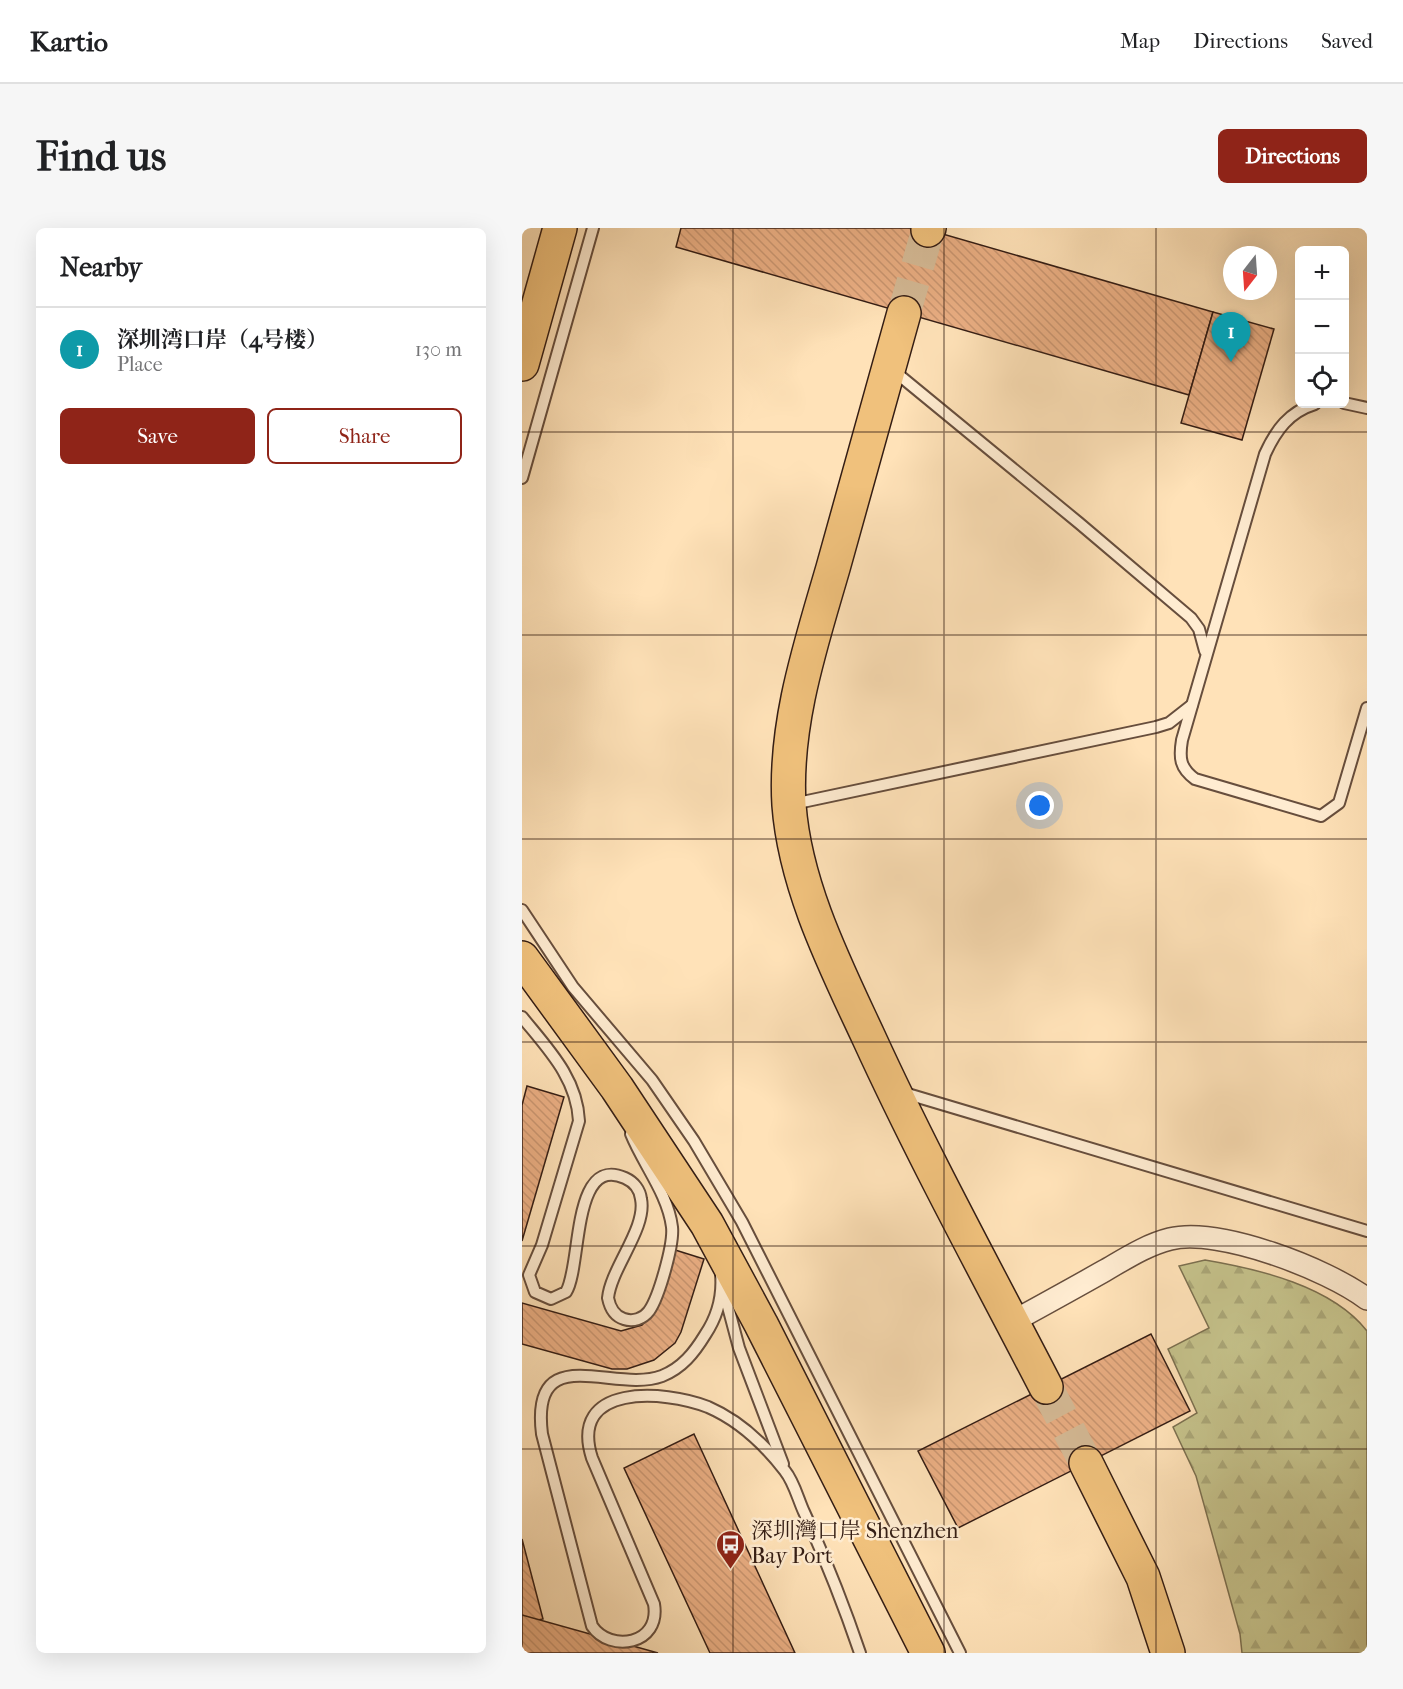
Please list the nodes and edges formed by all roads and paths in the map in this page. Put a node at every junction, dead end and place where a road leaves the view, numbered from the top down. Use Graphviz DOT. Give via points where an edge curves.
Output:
graph roads {
  1 [pos="560,228"];
  2 [pos="593,228"];
  3 [pos="904,313"];
  4 [pos="522,364"];
  5 [pos="889,368"];
  6 [pos="1349,404"];
  7 [pos="1302,408"];
  8 [pos="1367,408"];
  9 [pos="522,478"];
  10 [pos="1205,658"];
  11 [pos="1192,705"];
  12 [pos="1367,708"];
  13 [pos="789,804"];
  14 [pos="522,910"];
  15 [pos="522,958"];
  16 [pos="522,1017"];
  17 [pos="617,1088"];
  18 [pos="892,1090"];
  19 [pos="706,1224"];
  20 [pos="1367,1231"];
  21 [pos="722,1285"];
  22 [pos="1367,1299"];
  23 [pos="1012,1322"];
  24 [pos="1047,1387"];
  25 [pos="1086,1463"];
  26 [pos="786,1472"];
  27 [pos="860,1653"];
  28 [pos="928,1653"];
  29 [pos="960,1653"];
  30 [pos="1168,1653"];
  1 -- 4 [label="highway"];
  2 -- 9 [label="lane"];
  3 -- 5 [label="highway"];
  5 -- 10 [label="lane" via="1191,618 1204,641"];
  5 -- 13 [label="highway" via="802,677 791,747"];
  6 -- 8 [label="lane"];
  7 -- 10 [label="lane" via="1279,427 1265,454"];
  10 -- 11 [label="lane"];
  11 -- 12 [label="lane" via="1180,751 1185,772 1195,779 1321,816 1339,803"];
  11 -- 13 [label="lane" via="1169,723 1156,727"];
  13 -- 18 [label="highway" via="809,897 846,991"];
  14 -- 29 [label="lane" via="573,987 652,1080 742,1222"];
  15 -- 17 [label="highway"];
  16 -- 17 [label="lane" via="568,1078 579,1121 531,1270 531,1287 539,1296 551,1299 566,1292 573,1274 587,1193 600,1178 624,1178 641,1195 641,1212 608,1298 615,1314 633,1320 644,1316 652,1306 670,1250 672,1227 636,1147"];
  17 -- 19 [label="highway"];
  18 -- 20 [label="lane"];
  18 -- 23 [label="highway"];
  19 -- 21 [label="lane" via="718,1256"];
  19 -- 28 [label="highway" via="772,1345"];
  21 -- 26 [label="lane" via="739,1348"];
  21 -- 26 [label="lane" via="708,1330 678,1367 641,1380 569,1374 550,1387 543,1398 542,1434 595,1632 610,1644 630,1646 648,1634 655,1614 588,1447 589,1426 605,1404 648,1396 676,1398 708,1408 753,1436"];
  22 -- 23 [label="street" via="1334,1277 1300,1263 1193,1236 1146,1248"];
  23 -- 24 [label="highway"];
  25 -- 30 [label="highway" via="1143,1577"];
  26 -- 27 [label="lane" via="837,1584"];
}
